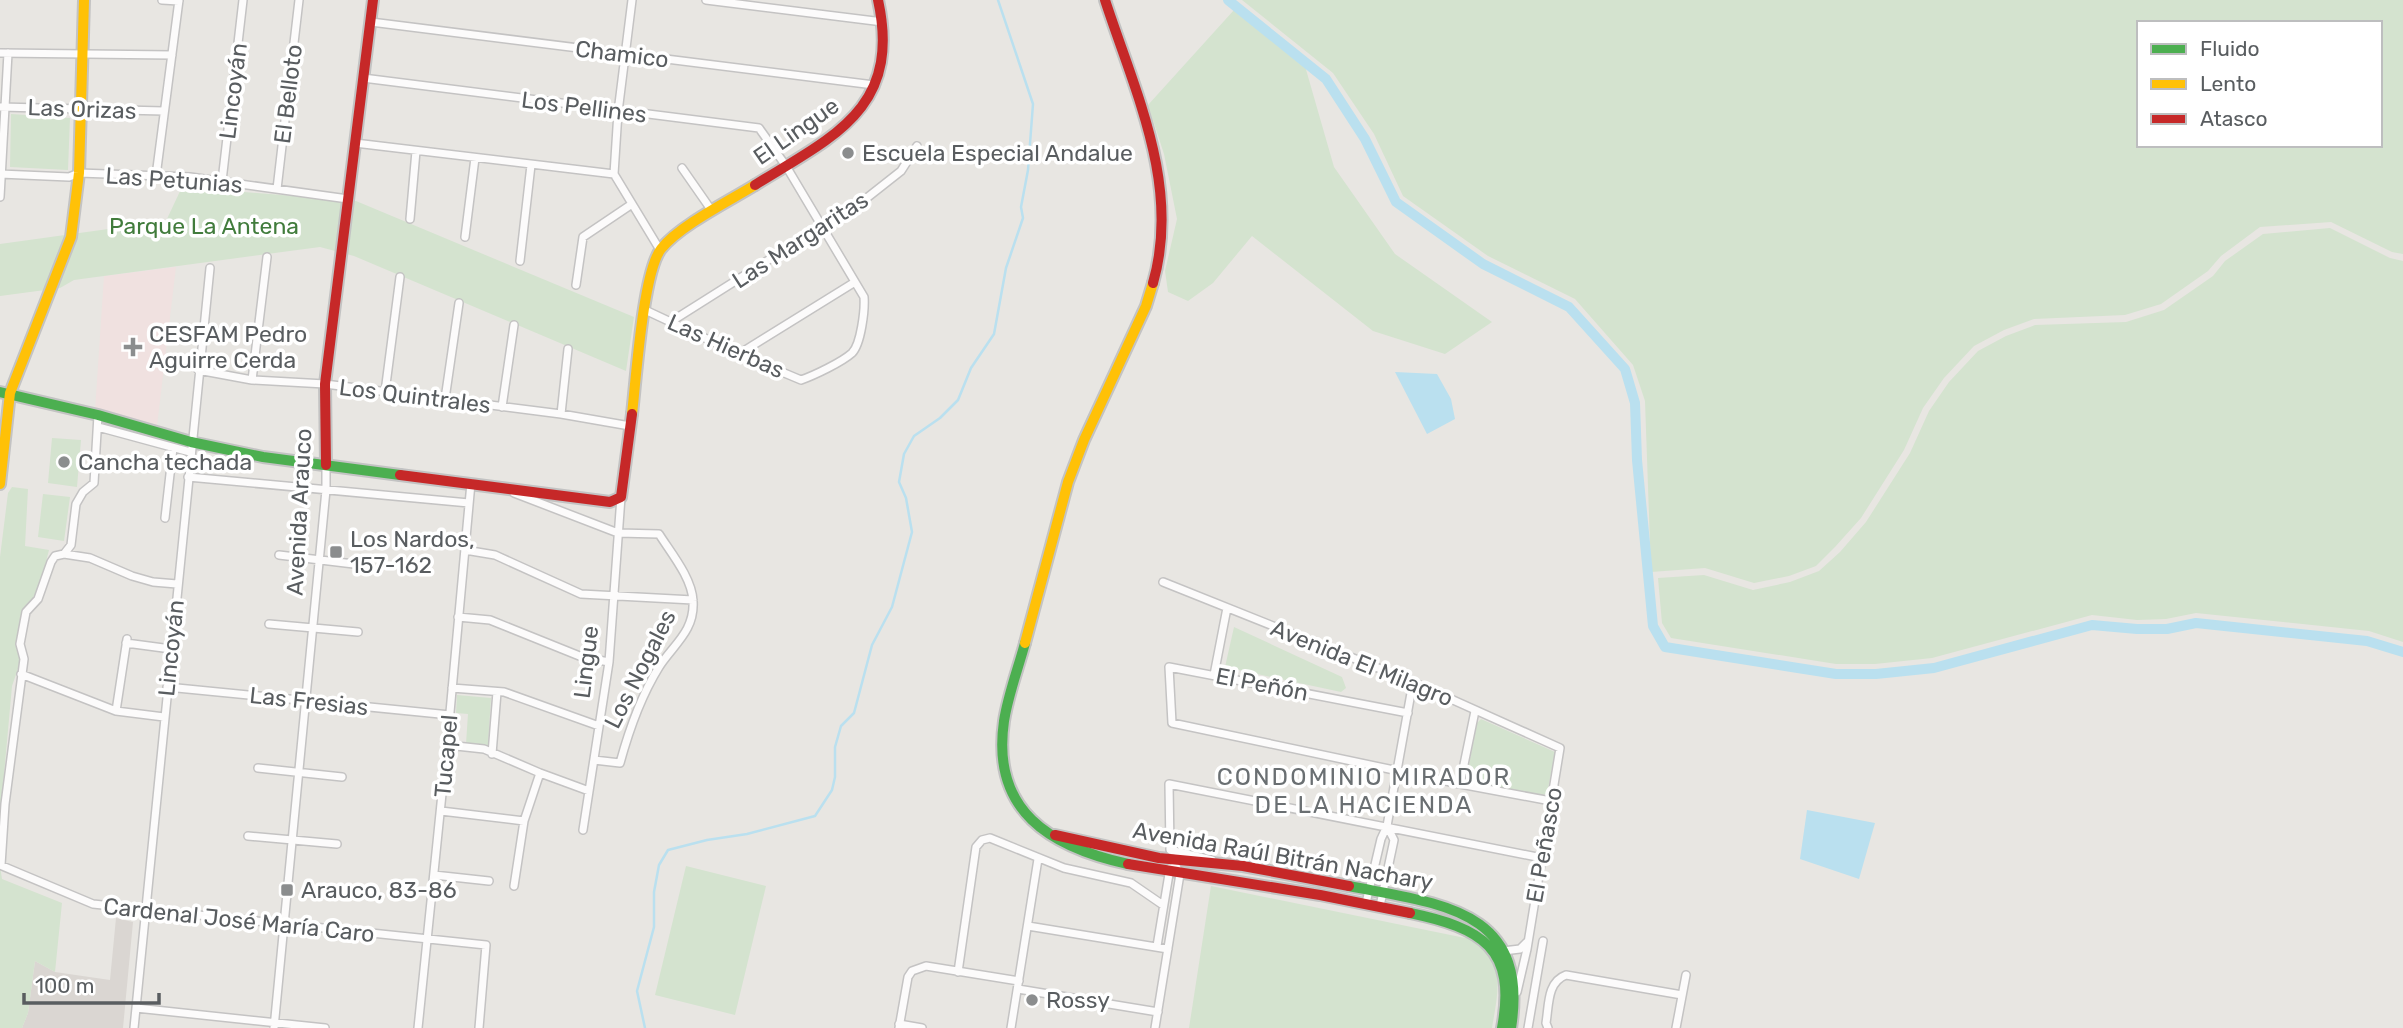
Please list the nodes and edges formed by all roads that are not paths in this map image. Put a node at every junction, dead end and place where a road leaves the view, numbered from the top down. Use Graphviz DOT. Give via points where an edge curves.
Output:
graph roads {
  1 [pos="84,0"];
  2 [pos="162,0"];
  3 [pos="179,0"];
  4 [pos="243,0"];
  5 [pos="299,0"];
  6 [pos="373,0"];
  7 [pos="632,0"];
  8 [pos="706,0"];
  9 [pos="878,0"];
  10 [pos="1105,0"];
  11 [pos="370,22"];
  12 [pos="883,22"];
  13 [pos="4,53"];
  14 [pos="82,54"];
  15 [pos="625,54"];
  16 [pos="172,55"];
  17 [pos="363,78"];
  18 [pos="874,85"];
  19 [pos="2,107"];
  20 [pos="81,109"];
  21 [pos="164,111"];
  22 [pos="618,111"];
  23 [pos="355,143"];
  24 [pos="917,146"];
  25 [pos="416,150"];
  26 [pos="475,158"];
  27 [pos="531,164"];
  28 [pos="786,166"];
  29 [pos="682,167"];
  30 [pos="79,173"];
  31 [pos="1,174"];
  32 [pos="614,174"];
  33 [pos="156,176"];
  34 [pos="222,181"];
  35 [pos="276,189"];
  36 [pos="0,197"];
  37 [pos="348,199"];
  38 [pos="632,204"];
  39 [pos="712,211"];
  40 [pos="410,219"];
  41 [pos="822,226"];
  42 [pos="465,237"];
  43 [pos="660,250"];
  44 [pos="267,257"];
  45 [pos="520,261"];
  46 [pos="210,268"];
  47 [pos="400,278"];
  48 [pos="855,282"];
  49 [pos="576,285"];
  50 [pos="459,303"];
  51 [pos="645,310"];
  52 [pos="672,321"];
  53 [pos="514,325"];
  54 [pos="568,349"];
  55 [pos="738,354"];
  56 [pos="198,370"];
  57 [pos="252,380"];
  58 [pos="325,384"];
  59 [pos="385,392"];
  60 [pos="5,393"];
  61 [pos="445,399"];
  62 [pos="502,407"];
  63 [pos="561,414"];
  64 [pos="98,421"];
  65 [pos="3,422"];
  66 [pos="630,426"];
  67 [pos="191,447"];
  68 [pos="173,448"];
  69 [pos="326,465"];
  70 [pos="1,471"];
  71 [pos="188,477"];
  72 [pos="471,483"];
  73 [pos="0,484"];
  74 [pos="501,487"];
  75 [pos="326,490"];
  76 [pos="618,499"];
  77 [pos="469,503"];
  78 [pos="165,518"];
  79 [pos="618,533"];
  80 [pos="464,551"];
  81 [pos="64,554"];
  82 [pos="279,555"];
  83 [pos="320,560"];
  84 [pos="362,565"];
  85 [pos="1163,582"];
  86 [pos="177,583"];
  87 [pos="614,594"];
  88 [pos="694,600"];
  89 [pos="1227,608"];
  90 [pos="458,617"];
  91 [pos="269,624"];
  92 [pos="313,628"];
  93 [pos="358,632"];
  94 [pos="171,649"];
  95 [pos="609,662"];
  96 [pos="20,674"];
  97 [pos="1214,675"];
  98 [pos="1413,682"];
  99 [pos="167,687"];
  100 [pos="452,688"];
  101 [pos="497,692"];
  102 [pos="306,701"];
  103 [pos="116,711"];
  104 [pos="1475,711"];
  105 [pos="1408,713"];
  106 [pos="164,716"];
  107 [pos="450,716"];
  108 [pos="599,726"];
  109 [pos="447,745"];
  110 [pos="1560,748"];
  111 [pos="492,754"];
  112 [pos="594,760"];
  113 [pos="258,768"];
  114 [pos="1398,772"];
  115 [pos="299,773"];
  116 [pos="540,773"];
  117 [pos="342,777"];
  118 [pos="1460,785"];
  119 [pos="589,791"];
  120 [pos="1551,801"];
  121 [pos="441,811"];
  122 [pos="524,821"];
  123 [pos="1387,826"];
  124 [pos="583,830"];
  125 [pos="1045,832"];
  126 [pos="248,836"];
  127 [pos="292,840"];
  128 [pos="337,845"];
  129 [pos="1172,855"];
  130 [pos="1542,858"];
  131 [pos="1038,859"];
  132 [pos="0,865"];
  133 [pos="1174,873"];
  134 [pos="434,875"];
  135 [pos="489,881"];
  136 [pos="514,886"];
  137 [pos="1370,890"];
  138 [pos="1382,893"];
  139 [pos="1366,903"];
  140 [pos="1163,905"];
  141 [pos="1380,906"];
  142 [pos="145,911"];
  143 [pos="284,925"];
  144 [pos="1028,926"];
  145 [pos="426,940"];
  146 [pos="1527,941"];
  147 [pos="1543,941"];
  148 [pos="1157,946"];
  149 [pos="1168,948"];
  150 [pos="1503,951"];
  151 [pos="958,972"];
  152 [pos="1686,975"];
  153 [pos="1018,985"];
  154 [pos="1682,995"];
  155 [pos="1516,996"];
  156 [pos="136,1008"];
  157 [pos="1158,1012"];
  158 [pos="275,1025"];
  159 [pos="899,1026"];
  160 [pos="134,1028"];
  161 [pos="325,1028"];
  162 [pos="418,1028"];
  163 [pos="479,1028"];
  164 [pos="922,1028"];
  165 [pos="1011,1028"];
  166 [pos="1155,1028"];
  167 [pos="1502,1028"];
  168 [pos="1511,1028"];
  169 [pos="1528,1028"];
  170 [pos="1548,1028"];
  171 [pos="1676,1028"];
  1 -- 14 [label="main road"];
  2 -- 3 [label="street"];
  3 -- 16 [label="street"];
  4 -- 34 [label="street, Lincoyán"];
  5 -- 35 [label="street, El Belloto"];
  6 -- 11 [label="main road, Avenida Arauco"];
  7 -- 15 [label="street"];
  8 -- 12 [label="street"];
  9 -- 12 [label="main road, El Lingue"];
  10 -- 125 [label="main road, Avenida Raúl Bitrán Nachary" via="1158,160 1163,242 1154,284 1068,482 1004,721 1001,753 1007,785 1022,811"];
  11 -- 15 [label="street, Chamico"];
  11 -- 17 [label="main road, Avenida Arauco"];
  12 -- 18 [label="main road, El Lingue"];
  13 -- 14 [label="street"];
  13 -- 19 [label="street"];
  14 -- 16 [label="street"];
  14 -- 20 [label="main road"];
  15 -- 18 [label="street, Chamico"];
  15 -- 22 [label="street"];
  16 -- 21 [label="street"];
  17 -- 22 [label="street, Los Pellines"];
  17 -- 23 [label="main road, Avenida Arauco"];
  18 -- 28 [label="main road, El Lingue" via="857,116"];
  19 -- 20 [label="street, Las Orizas"];
  19 -- 31 [label="street"];
  20 -- 21 [label="street, Las Orizas"];
  20 -- 30 [label="main road"];
  21 -- 33 [label="street"];
  22 -- 28 [label="street, Los Pellines" via="759,128"];
  22 -- 32 [label="street"];
  23 -- 25 [label="street"];
  23 -- 37 [label="main road, Avenida Arauco"];
  24 -- 41 [label="street, Las Margaritas" via="901,171"];
  25 -- 26 [label="street"];
  25 -- 40 [label="street"];
  26 -- 27 [label="street"];
  26 -- 42 [label="street"];
  27 -- 32 [label="street"];
  27 -- 45 [label="street"];
  28 -- 39 [label="main road, El Lingue"];
  28 -- 41 [label="street, Los Pellines"];
  29 -- 39 [label="street"];
  30 -- 31 [label="street, Las Petunias" via="69,177"];
  30 -- 33 [label="street, Las Petunias"];
  30 -- 60 [label="main road" via="71,237 43,314"];
  31 -- 36 [label="street"];
  32 -- 38 [label="street"];
  33 -- 34 [label="street, Las Petunias"];
  34 -- 35 [label="street, Las Petunias"];
  35 -- 37 [label="street, Las Petunias"];
  37 -- 58 [label="main road, Avenida Arauco"];
  38 -- 43 [label="street"];
  38 -- 49 [label="street" via="583,237"];
  39 -- 43 [label="main road, El Lingue"];
  41 -- 48 [label="street, Los Pellines"];
  41 -- 52 [label="street, Las Margaritas"];
  43 -- 51 [label="main road, Lingue" via="649,278"];
  44 -- 57 [label="street"];
  46 -- 56 [label="street, Lincoyán"];
  47 -- 59 [label="street"];
  48 -- 55 [label="street"];
  48 -- 55 [label="street, Las Hierbas" via="865,307 852,353 802,380"];
  50 -- 61 [label="street"];
  51 -- 52 [label="street, Las Hierbas"];
  51 -- 66 [label="main road, Lingue"];
  52 -- 55 [label="street, Las Hierbas"];
  53 -- 62 [label="street"];
  54 -- 63 [label="street"];
  56 -- 57 [label="street, Los Quintrales"];
  56 -- 67 [label="street, Lincoyán"];
  57 -- 58 [label="street, Los Quintrales"];
  58 -- 59 [label="street, Los Quintrales"];
  58 -- 69 [label="main road, Avenida Arauco"];
  59 -- 61 [label="street, Los Quintrales"];
  60 -- 64 [label="main road, Los Nogales"];
  60 -- 65 [label="main road"];
  61 -- 62 [label="street, Los Quintrales"];
  62 -- 63 [label="street, Los Quintrales"];
  63 -- 66 [label="street, Los Quintrales"];
  64 -- 67 [label="main road, Los Nogales"];
  64 -- 68 [label="street"];
  64 -- 81 [label="street" via="94,483 76,504 71,545"];
  65 -- 70 [label="main road"];
  66 -- 76 [label="main road, Lingue"];
  67 -- 68 [label="street"];
  67 -- 69 [label="main road, Los Nogales"];
  67 -- 71 [label="street, Lincoyán"];
  68 -- 78 [label="street"];
  69 -- 72 [label="main road, Los Nogales"];
  69 -- 75 [label="street, Avenida Arauco"];
  70 -- 73 [label="main road"];
  71 -- 75 [label="street"];
  71 -- 86 [label="street, Lincoyán"];
  72 -- 74 [label="main road, Los Nogales"];
  72 -- 77 [label="street, Tucapel"];
  74 -- 76 [label="main road, Los Nogales" via="610,502"];
  74 -- 79 [label="street, Los Nogales"];
  75 -- 77 [label="street"];
  75 -- 83 [label="street, Avenida Arauco"];
  76 -- 79 [label="street, Lingue"];
  77 -- 80 [label="street, Tucapel"];
  79 -- 87 [label="street, Lingue"];
  79 -- 88 [label="street, Los Nogales" via="659,534"];
  80 -- 87 [label="street" via="495,555 581,594"];
  80 -- 90 [label="street, Tucapel"];
  81 -- 86 [label="street" via="90,558 142,579"];
  81 -- 96 [label="street" via="55,556 38,599 26,611"];
  82 -- 83 [label="street"];
  83 -- 84 [label="street"];
  83 -- 92 [label="street, Avenida Arauco"];
  85 -- 89 [label="street, Avenida El Milagro"];
  86 -- 94 [label="street, Lincoyán"];
  87 -- 88 [label="street"];
  87 -- 95 [label="street, Lingue"];
  88 -- 112 [label="street, Los Nogales" via="687,633 659,667 628,732 620,763"];
  89 -- 97 [label="street"];
  89 -- 98 [label="street, Avenida El Milagro"];
  90 -- 95 [label="street" via="490,620 582,657"];
  90 -- 100 [label="street, Tucapel"];
  91 -- 92 [label="street"];
  92 -- 93 [label="street"];
  92 -- 102 [label="street, Avenida Arauco"];
  94 -- 99 [label="street, Lincoyán"];
  94 -- 103 [label="street" via="126,641"];
  95 -- 108 [label="street, Lingue"];
  96 -- 103 [label="street"];
  96 -- 132 [label="street"];
  97 -- 105 [label="street, El Peñón"];
  97 -- 114 [label="street, El Peñón" via="1169,667 1172,723"];
  98 -- 104 [label="street, Avenida El Milagro"];
  98 -- 105 [label="street"];
  99 -- 102 [label="street, Las Fresias"];
  99 -- 106 [label="street, Lincoyán"];
  100 -- 101 [label="street"];
  100 -- 107 [label="street, Tucapel"];
  101 -- 108 [label="street"];
  101 -- 111 [label="street"];
  102 -- 107 [label="street, Las Fresias"];
  102 -- 115 [label="street, Avenida Arauco"];
  103 -- 106 [label="street"];
  104 -- 110 [label="street, Avenida El Milagro"];
  104 -- 118 [label="street"];
  105 -- 114 [label="street"];
  106 -- 142 [label="street, Lincoyán"];
  107 -- 109 [label="street, Tucapel"];
  108 -- 112 [label="street, Lingue"];
  109 -- 111 [label="street"];
  109 -- 121 [label="street, Tucapel"];
  110 -- 120 [label="street, El Peñasco"];
  111 -- 116 [label="street"];
  112 -- 119 [label="street, Lingue"];
  113 -- 115 [label="street"];
  114 -- 118 [label="street"];
  114 -- 123 [label="street"];
  115 -- 117 [label="street"];
  115 -- 127 [label="street, Avenida Arauco"];
  116 -- 119 [label="street"];
  116 -- 122 [label="street"];
  118 -- 120 [label="street"];
  119 -- 124 [label="street, Lingue"];
  120 -- 130 [label="street, El Peñasco"];
  121 -- 122 [label="street"];
  121 -- 134 [label="street, Tucapel"];
  122 -- 136 [label="street"];
  123 -- 129 [label="street" via="1169,784"];
  123 -- 130 [label="street"];
  123 -- 137 [label="street"];
  123 -- 138 [label="street" via="1394,840"];
  125 -- 129 [label="main road, Avenida Raúl Bitrán Nachary"];
  125 -- 133 [label="main road, Avenida Raúl Bitrán Nachary" via="1083,852"];
  126 -- 127 [label="street"];
  127 -- 128 [label="street"];
  127 -- 143 [label="street, Avenida Arauco"];
  129 -- 133 [label="street"];
  129 -- 137 [label="main road, Avenida Raúl Bitrán Nachary"];
  130 -- 146 [label="street, El Peñasco"];
  131 -- 140 [label="street" via="1131,883"];
  131 -- 144 [label="street"];
  131 -- 151 [label="street" via="990,838 976,847"];
  132 -- 142 [label="street, Cardenal José María Caro" via="87,902"];
  133 -- 139 [label="main road, Avenida Raúl Bitrán Nachary"];
  133 -- 140 [label="street"];
  133 -- 149 [label="street"];
  134 -- 135 [label="street"];
  134 -- 145 [label="street, Tucapel"];
  137 -- 138 [label="main road, Avenida Raúl Bitrán Nachary"];
  137 -- 139 [label="street"];
  138 -- 141 [label="street"];
  138 -- 150 [label="main road, Avenida Raúl Bitrán Nachary" via="1461,912 1485,928"];
  139 -- 141 [label="main road, Avenida Raúl Bitrán Nachary"];
  140 -- 148 [label="street"];
  141 -- 167 [label="main road, Avenida Raúl Bitrán Nachary" via="1442,919 1483,940 1506,980 1508,999"];
  142 -- 143 [label="street, Cardenal José María Caro"];
  142 -- 156 [label="street, Lincoyán"];
  143 -- 145 [label="street, Cardenal José María Caro"];
  143 -- 158 [label="street, Avenida Arauco"];
  144 -- 148 [label="street"];
  144 -- 153 [label="street"];
  145 -- 162 [label="street, Tucapel"];
  145 -- 163 [label="street, Cardenal José María Caro" via="486,945"];
  146 -- 150 [label="street" via="1520,949"];
  146 -- 155 [label="street, El Peñasco"];
  147 -- 169 [label="street"];
  148 -- 149 [label="street"];
  149 -- 157 [label="street"];
  150 -- 155 [label="main road, Avenida Raúl Bitrán Nachary"];
  151 -- 153 [label="street"];
  151 -- 159 [label="street" via="926,966 912,971"];
  152 -- 154 [label="street"];
  153 -- 157 [label="street"];
  153 -- 165 [label="street"];
  154 -- 170 [label="street" via="1566,975 1552,987"];
  154 -- 171 [label="street"];
  155 -- 168 [label="main road, Avenida Raúl Bitrán Nachary"];
  156 -- 158 [label="street"];
  156 -- 160 [label="street, Lincoyán"];
  157 -- 166 [label="street"];
  158 -- 161 [label="street"];
  159 -- 164 [label="street"];
}
